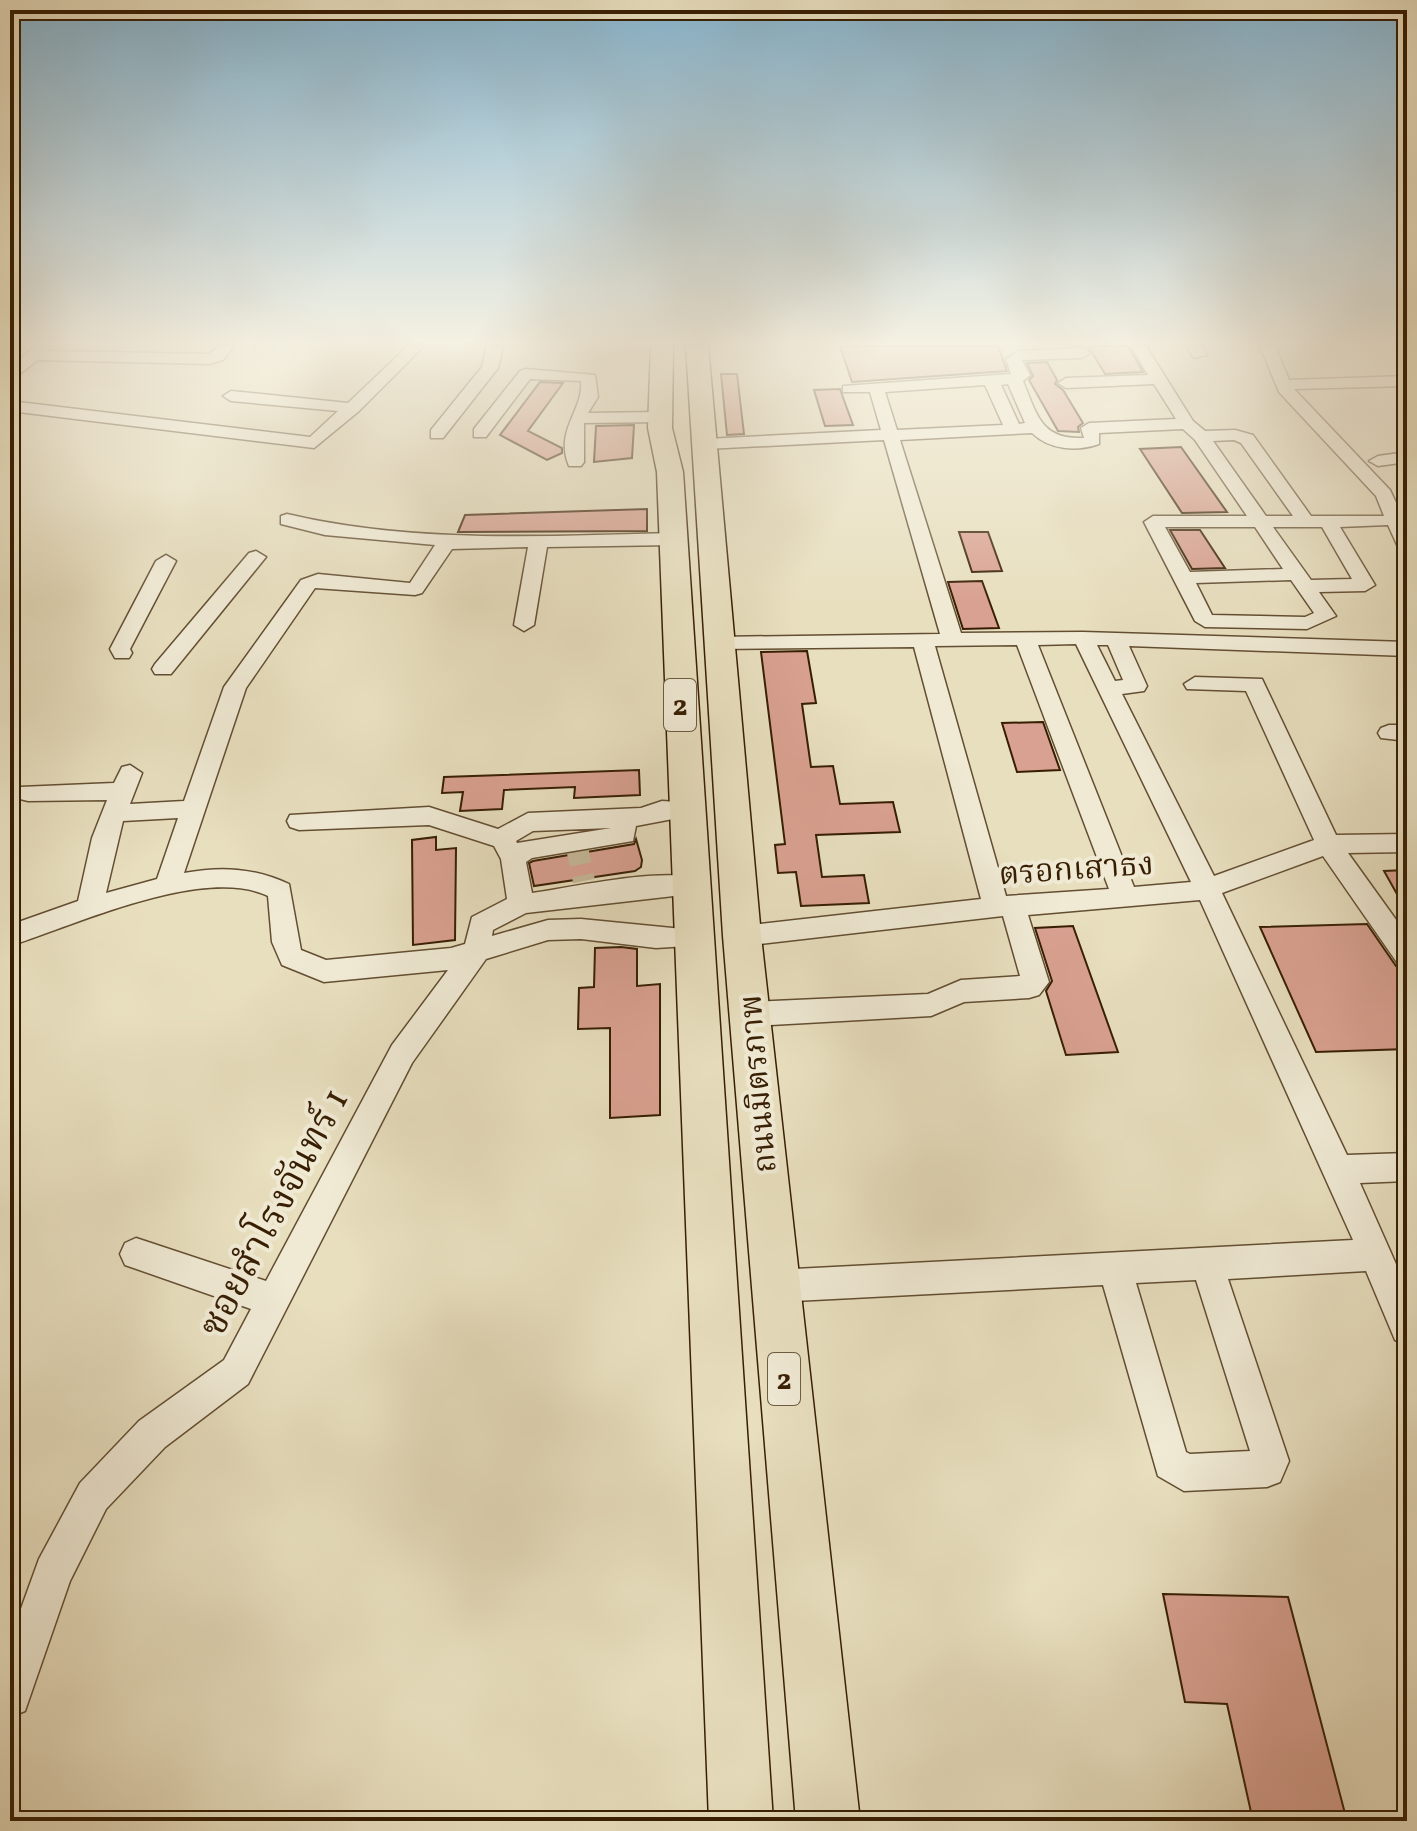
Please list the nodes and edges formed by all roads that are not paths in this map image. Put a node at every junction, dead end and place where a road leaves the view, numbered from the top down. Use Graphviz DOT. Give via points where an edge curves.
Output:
graph roads {
  1 [pos="219,431"];
  2 [pos="327,431"];
  3 [pos="439,431"];
  4 [pos="576,431"];
  5 [pos="662,431"];
  6 [pos="705,431"];
  7 [pos="889,431"];
  8 [pos="952,431"];
  9 [pos="1039,431"];
  10 [pos="1090,431"];
  11 [pos="1195,431"];
  12 [pos="1206,431"];
  13 [pos="1325,431"];
  14 [pos="437,434"];
  15 [pos="890,435"];
  16 [pos="706,444"];
  17 [pos="1407,457"];
  18 [pos="1378,461"];
  19 [pos="575,462"];
  20 [pos="1384,494"];
  21 [pos="1407,494"];
  22 [pos="287,520"];
  23 [pos="1258,521"];
  24 [pos="1306,521"];
  25 [pos="1328,521"];
  26 [pos="1384,521"];
  27 [pos="673,539"];
  28 [pos="538,542"];
  29 [pos="446,543"];
  30 [pos="1407,547"];
  31 [pos="256,557"];
  32 [pos="166,561"];
  33 [pos="1184,578"];
  34 [pos="1302,580"];
  35 [pos="149,595"];
  36 [pos="122,597"];
  37 [pos="524,625"];
  38 [pos="1083,638"];
  39 [pos="952,639"];
  40 [pos="1025,639"];
  41 [pos="923,640"];
  42 [pos="717,643"];
  43 [pos="1118,645"];
  44 [pos="1407,649"];
  45 [pos="122,653"];
  46 [pos="163,669"];
  47 [pos="1195,684"];
  48 [pos="1109,688"];
  49 [pos="121,792"];
  50 [pos="28,793"];
  51 [pos="193,809"];
  52 [pos="686,809"];
  53 [pos="299,821"];
  54 [pos="1407,843"];
  55 [pos="1328,844"];
  56 [pos="507,849"];
  57 [pos="168,883"];
  58 [pos="691,886"];
  59 [pos="1209,888"];
  60 [pos="1125,898"];
  61 [pos="521,904"];
  62 [pos="90,906"];
  63 [pos="1005,907"];
  64 [pos="10,936"];
  65 [pos="718,937"];
  66 [pos="477,951"];
  67 [pos="1407,956"];
  68 [pos="751,1014"];
  69 [pos="1407,1167"];
  70 [pos="1339,1169"];
  71 [pos="136,1254"];
  72 [pos="1376,1255"];
  73 [pos="1207,1264"];
  74 [pos="1115,1269"];
  75 [pos="775,1286"];
  76 [pos="274,1300"];
  77 [pos="1407,1328"];
  78 [pos="16,1659"];
  79 [pos="10,1696"];
  80 [pos="741,1821"];
  81 [pos="828,1821"];
  1 -- 2 [label="street" via="314,443"];
  3 -- 14 [label="street"];
  4 -- 19 [label="street"];
  5 -- 27 [label="highway, ถนนมิตรภาพ / 2"];
  6 -- 16 [label="highway, ถนนมิตรภาพ / 2"];
  7 -- 15 [label="street"];
  8 -- 15 [label="street"];
  9 -- 10 [label="street" via="1053,442 1087,443 1093,440"];
  11 -- 23 [label="street"];
  12 -- 24 [label="street" via="1247,439"];
  13 -- 20 [label="street"];
  15 -- 16 [label="street"];
  15 -- 39 [label="street"];
  16 -- 42 [label="highway, ถนนมิตรภาพ / 2"];
  17 -- 18 [label="street"];
  20 -- 21 [label="street"];
  20 -- 30 [label="street"];
  22 -- 29 [label="street"];
  23 -- 24 [label="street"];
  23 -- 33 [label="street" via="1153,522"];
  23 -- 34 [label="street"];
  24 -- 25 [label="street"];
  25 -- 26 [label="street"];
  25 -- 34 [label="street" via="1365,585"];
  27 -- 28 [label="street"];
  27 -- 52 [label="highway, ถนนมิตรภาพ / 2"];
  28 -- 29 [label="street"];
  28 -- 37 [label="street"];
  29 -- 51 [label="street" via="415,589 311,582 235,687"];
  31 -- 46 [label="street"];
  32 -- 35 [label="street"];
  33 -- 34 [label="street"];
  33 -- 34 [label="street" via="1205,621 1307,623 1326,616"];
  35 -- 36 [label="street"];
  35 -- 45 [label="street"];
  38 -- 40 [label="street"];
  38 -- 44 [label="street"];
  38 -- 48 [label="street"];
  39 -- 40 [label="street"];
  39 -- 41 [label="street"];
  40 -- 60 [label="street"];
  41 -- 42 [label="street"];
  41 -- 63 [label="street"];
  42 -- 65 [label="highway, ถนนมิตรภาพ / 2"];
  43 -- 48 [label="street" via="1136,686"];
  47 -- 55 [label="street" via="1254,684"];
  48 -- 59 [label="street"];
  49 -- 50 [label="street"];
  49 -- 51 [label="street"];
  49 -- 62 [label="street"];
  51 -- 57 [label="street"];
  52 -- 56 [label="street" via="528,822"];
  52 -- 58 [label="highway, ถนนมิตรภาพ / 2"];
  53 -- 56 [label="street" via="442,817"];
  54 -- 55 [label="street, ตรอกเสาธง"];
  55 -- 59 [label="street, ตรอกเสาธง"];
  55 -- 67 [label="street"];
  56 -- 61 [label="street"];
  57 -- 62 [label="street"];
  57 -- 66 [label="street, ตรอกเสาธง" via="272,883 280,891 291,957 324,971 451,959"];
  58 -- 61 [label="street" via="586,887"];
  58 -- 65 [label="highway, ถนนมิตรภาพ / 2"];
  59 -- 60 [label="street, ตรอกเสาธง"];
  59 -- 70 [label="street"];
  60 -- 63 [label="street, ตรอกเสาธง"];
  61 -- 66 [label="street, ซอยสำโรงจันทร์ 1" via="481,924"];
  62 -- 64 [label="street"];
  63 -- 65 [label="street, ตรอกเสาธง"];
  63 -- 68 [label="street" via="1035,982 1029,987 961,991 931,1005"];
  65 -- 66 [label="street, ตรอกเสาธง" via="548,930"];
  65 -- 68 [label="highway, ถนนมิตรภาพ / 2"];
  65 -- 80 [label="highway, ถนนมิตรภาพ / 2"];
  66 -- 76 [label="street, ซอยสำโรงจันทร์ 1" via="402,1054"];
  68 -- 75 [label="highway, ถนนมิตรภาพ / 2"];
  69 -- 70 [label="street"];
  70 -- 72 [label="street"];
  71 -- 76 [label="street"];
  72 -- 73 [label="street"];
  72 -- 77 [label="street"];
  73 -- 74 [label="street"];
  73 -- 74 [label="street" via="1271,1461 1267,1469 1184,1473 1171,1463"];
  74 -- 75 [label="street"];
  75 -- 81 [label="highway, ถนนมิตรภาพ / 2"];
  76 -- 78 [label="street, ซอยสำโรงจันทร์ 1" via="236,1372 152,1434 93,1496"];
  78 -- 79 [label="street, ซอยสำโรงจันทร์ 1"];
}
